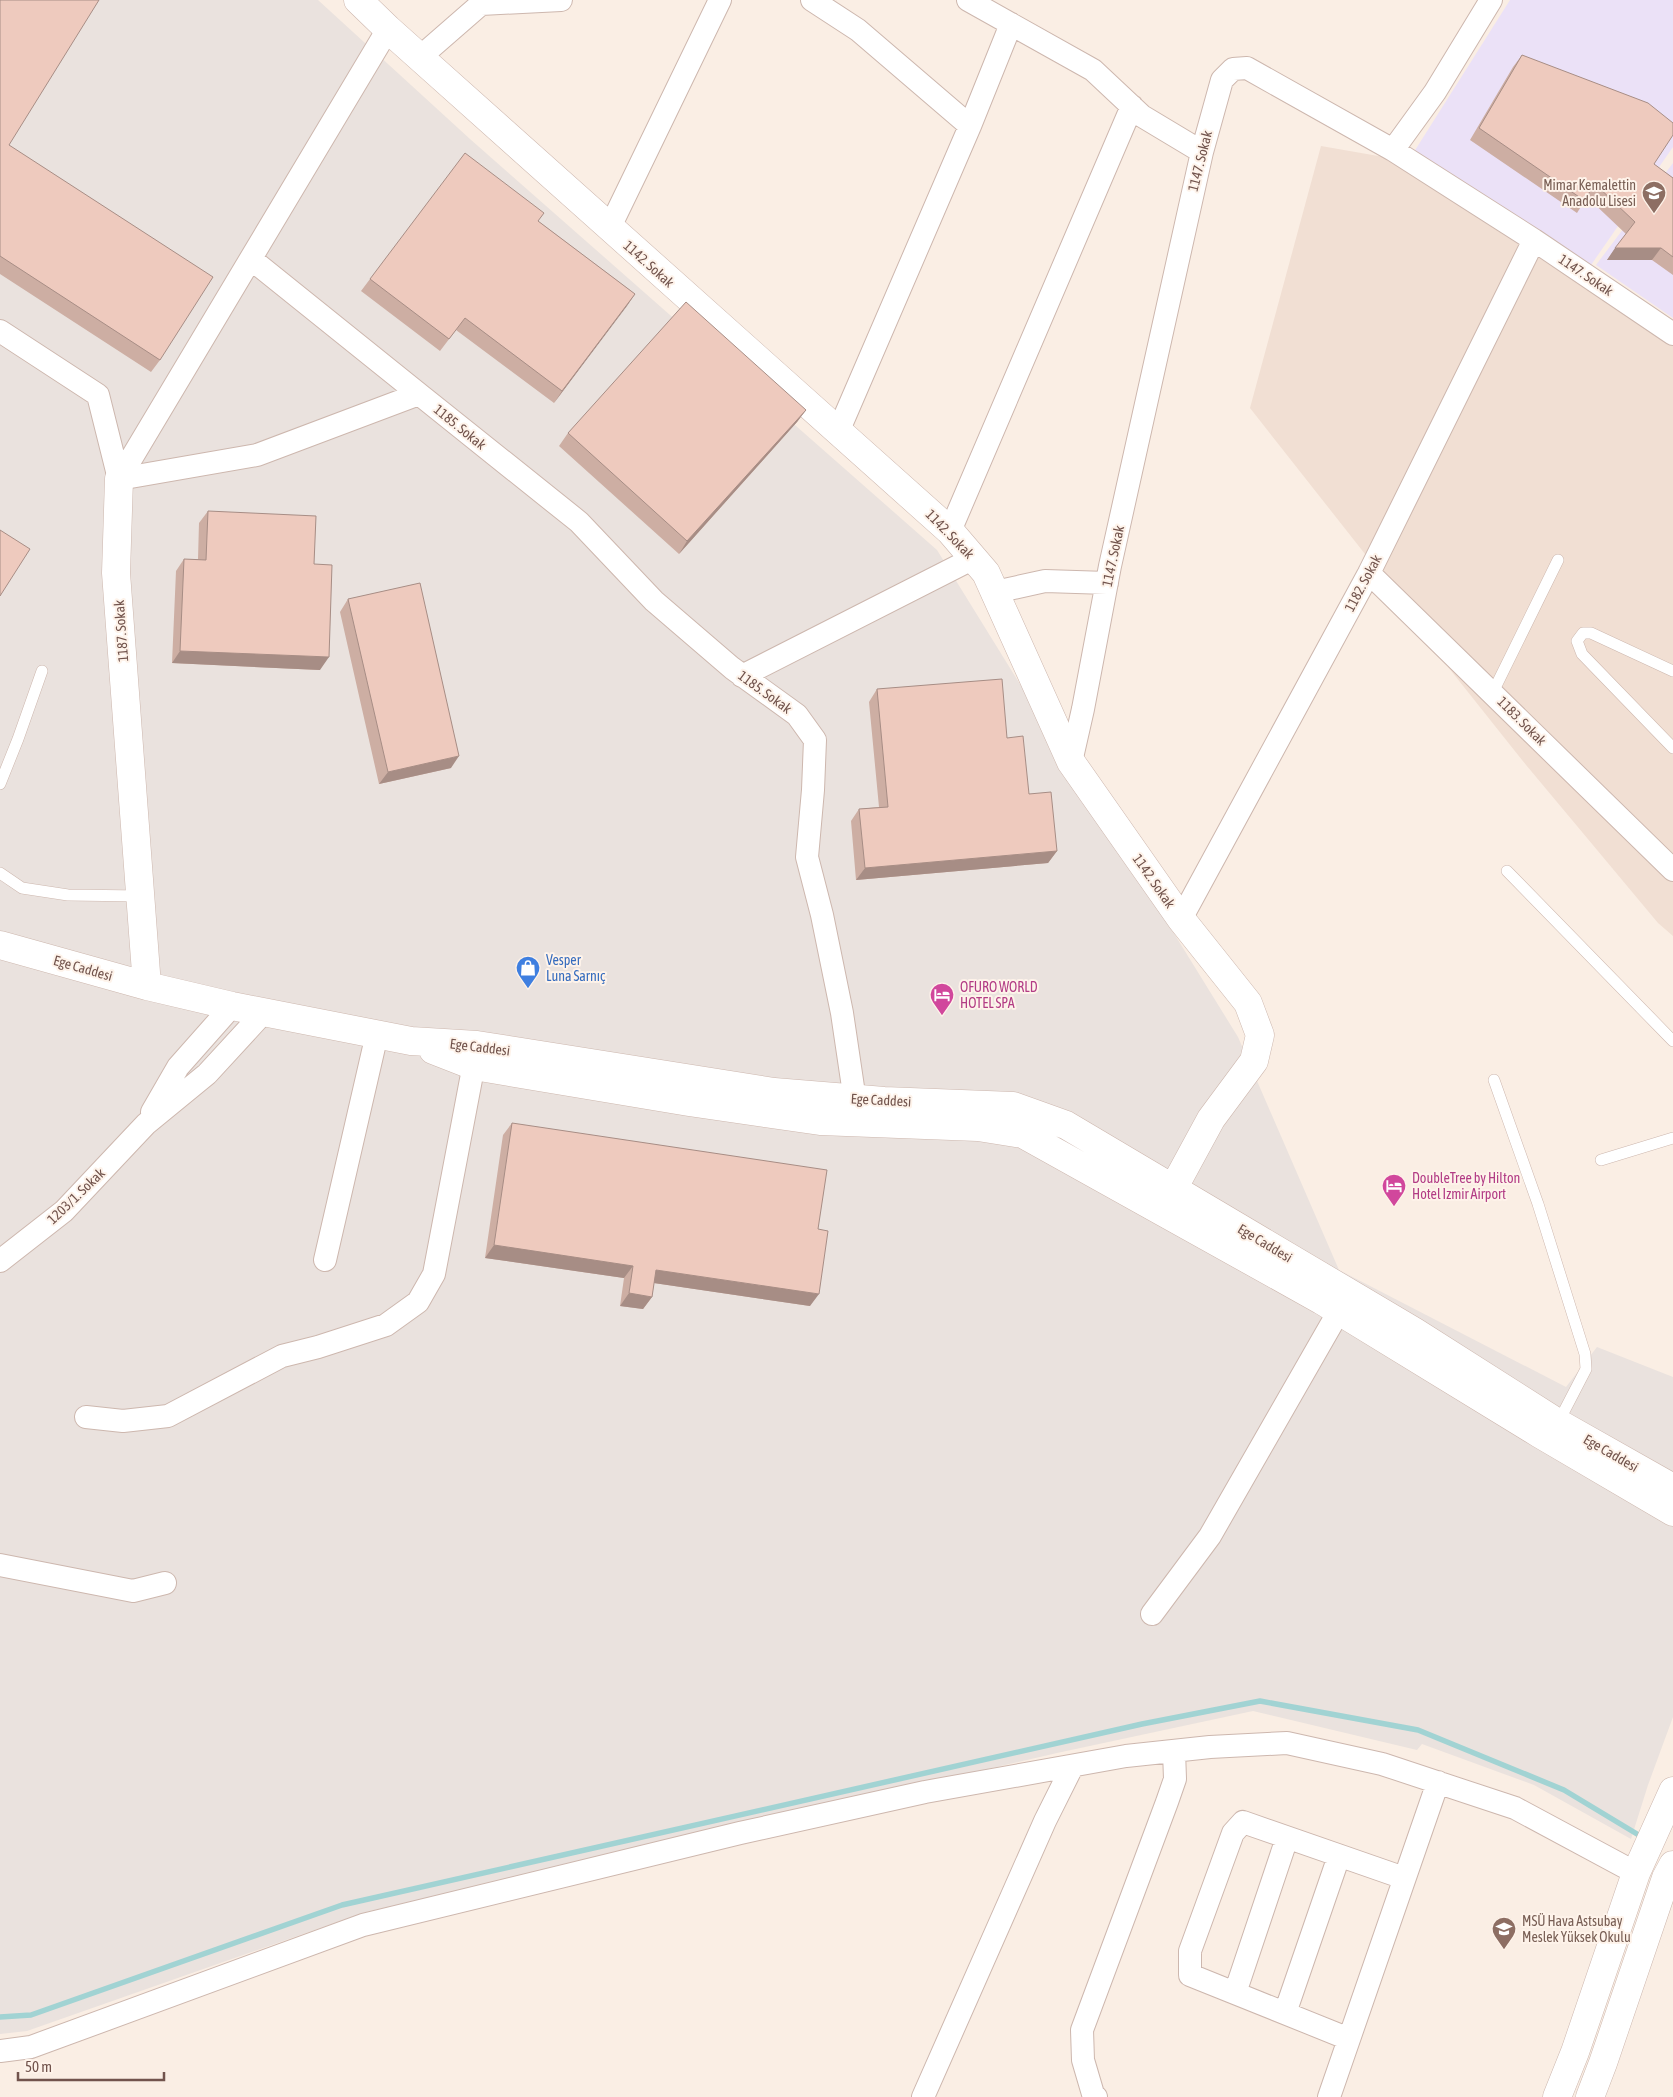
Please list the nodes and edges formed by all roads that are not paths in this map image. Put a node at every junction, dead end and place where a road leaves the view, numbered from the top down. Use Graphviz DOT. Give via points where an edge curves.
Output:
graph roads {
  1 [pos="358,0"];
  2 [pos="466,0"];
  3 [pos="561,0"];
  4 [pos="720,0"];
  5 [pos="812,0"];
  6 [pos="968,0"];
  7 [pos="1491,0"];
  8 [pos="1011,24"];
  9 [pos="455,26"];
  10 [pos="388,29"];
  11 [pos="420,58"];
  12 [pos="1132,106"];
  13 [pos="970,126"];
  14 [pos="1393,150"];
  15 [pos="1202,152"];
  16 [pos="609,228"];
  17 [pos="1534,240"];
  18 [pos="251,259"];
  19 [pos="0,331"];
  20 [pos="1673,334"];
  21 [pos="419,394"];
  22 [pos="838,432"];
  23 [pos="119,479"];
  24 [pos="950,531"];
  25 [pos="974,558"];
  26 [pos="1558,560"];
  27 [pos="1370,573"];
  28 [pos="1108,583"];
  29 [pos="995,592"];
  30 [pos="42,671"];
  31 [pos="1673,671"];
  32 [pos="742,676"];
  33 [pos="1493,692"];
  34 [pos="1673,748"];
  35 [pos="1071,762"];
  36 [pos="0,784"];
  37 [pos="1673,870"];
  38 [pos="1507,871"];
  39 [pos="0,873"];
  40 [pos="140,896"];
  41 [pos="1181,919"];
  42 [pos="0,945"];
  43 [pos="147,986"];
  44 [pos="232,1006"];
  45 [pos="264,1012"];
  46 [pos="377,1034"];
  47 [pos="1673,1040"];
  48 [pos="475,1056"];
  49 [pos="1494,1080"];
  50 [pos="856,1111"];
  51 [pos="146,1124"];
  52 [pos="1673,1138"];
  53 [pos="1601,1160"];
  54 [pos="1167,1200"];
  55 [pos="325,1260"];
  56 [pos="0,1261"];
  57 [pos="1339,1312"];
  58 [pos="86,1417"];
  59 [pos="1558,1423"];
  60 [pos="1673,1494"];
  61 [pos="0,1565"];
  62 [pos="165,1583"];
  63 [pos="1152,1614"];
  64 [pos="1174,1751"];
  65 [pos="1072,1766"];
  66 [pos="1438,1782"];
  67 [pos="1673,1792"];
  68 [pos="1287,1838"];
  69 [pos="1339,1856"];
  70 [pos="1673,1865"];
  71 [pos="1636,1873"];
  72 [pos="1404,1878"];
  73 [pos="1235,1993"];
  74 [pos="1285,2014"];
  75 [pos="1349,2039"];
  76 [pos="0,2051"];
  77 [pos="923,2097"];
  78 [pos="1096,2097"];
  79 [pos="1329,2097"];
  80 [pos="1557,2097"];
  81 [pos="1590,2097"];
  1 -- 10 [label="street, 1142. Sokak"];
  2 -- 9 [label="street"];
  3 -- 9 [label="street" via="481,4"];
  4 -- 16 [label="street"];
  5 -- 13 [label="street" via="858,30"];
  6 -- 8 [label="street"];
  7 -- 14 [label="street" via="1436,92"];
  8 -- 12 [label="street" via="1093,70"];
  8 -- 13 [label="street"];
  9 -- 11 [label="street"];
  10 -- 11 [label="street, 1142. Sokak"];
  10 -- 18 [label="street"];
  11 -- 16 [label="street, 1142. Sokak"];
  12 -- 15 [label="street" via="1142,116"];
  12 -- 24 [label="street"];
  13 -- 22 [label="street"];
  14 -- 15 [label="street, 1147. Sokak" via="1246,68 1233,69 1222,80"];
  14 -- 17 [label="street, 1147. Sokak"];
  15 -- 28 [label="street, 1147. Sokak"];
  16 -- 22 [label="street, 1142. Sokak"];
  17 -- 20 [label="street, 1147. Sokak"];
  17 -- 27 [label="street, 1182. Sokak"];
  18 -- 21 [label="street, 1185. Sokak"];
  18 -- 23 [label="street"];
  19 -- 23 [label="street, 1187. Sokak" via="98,395"];
  21 -- 23 [label="street" via="257,455"];
  21 -- 32 [label="street, 1185. Sokak" via="580,522 654,601"];
  22 -- 24 [label="street, 1142. Sokak"];
  23 -- 40 [label="street, 1187. Sokak" via="116,572"];
  24 -- 25 [label="street, 1142. Sokak"];
  25 -- 29 [label="street, 1142. Sokak"];
  25 -- 32 [label="street"];
  26 -- 33 [label="lane"];
  27 -- 33 [label="street, 1183. Sokak"];
  27 -- 41 [label="street, 1182. Sokak"];
  28 -- 29 [label="street" via="1045,581"];
  28 -- 35 [label="street, 1147. Sokak"];
  29 -- 35 [label="street, 1142. Sokak"];
  30 -- 36 [label="lane"];
  31 -- 34 [label="lane" via="1591,633 1583,633 1577,641 1582,654"];
  32 -- 50 [label="street, 1185. Sokak" via="797,715 815,740 807,857 842,1013"];
  33 -- 37 [label="street, 1183. Sokak"];
  35 -- 41 [label="street, 1142. Sokak"];
  38 -- 47 [label="lane"];
  39 -- 40 [label="lane" via="22,888 68,894"];
  40 -- 43 [label="street, 1187. Sokak"];
  41 -- 54 [label="street, 1142. Sokak" via="1248,1003 1260,1035 1254,1061 1211,1119"];
  42 -- 43 [label="street, Ege Caddesi"];
  43 -- 44 [label="street, Ege Caddesi"];
  44 -- 45 [label="street, Ege Caddesi"];
  44 -- 51 [label="street, 1203/1. Sokak" via="178,1067"];
  45 -- 46 [label="street, Ege Caddesi"];
  45 -- 51 [label="street, 1203/1. Sokak" via="207,1074"];
  46 -- 48 [label="street, Ege Caddesi"];
  46 -- 55 [label="street"];
  48 -- 50 [label="street, Ege Caddesi" via="774,1092"];
  48 -- 58 [label="street" via="434,1274 418,1302 386,1325 282,1356 168,1416 123,1421"];
  49 -- 59 [label="lane" via="1538,1204 1585,1354 1586,1369"];
  50 -- 54 [label="street, Ege Caddesi" via="1024,1134"];
  51 -- 56 [label="street, 1203/1. Sokak" via="64,1211"];
  52 -- 53 [label="lane"];
  54 -- 57 [label="street"];
  54 -- 59 [label="street, Ege Caddesi" via="1415,1332"];
  57 -- 60 [label="street" via="1540,1434"];
  57 -- 63 [label="street" via="1210,1536"];
  59 -- 60 [label="street, Ege Caddesi"];
  61 -- 62 [label="street" via="133,1591"];
  64 -- 65 [label="street"];
  64 -- 66 [label="street" via="1287,1743 1382,1764"];
  64 -- 78 [label="street" via="1175,1779 1082,2030 1083,2060"];
  65 -- 76 [label="street" via="925,1792 750,1831 363,1925 30,2047"];
  65 -- 77 [label="street"];
  66 -- 71 [label="street" via="1516,1808"];
  66 -- 72 [label="street"];
  67 -- 71 [label="street"];
  68 -- 69 [label="street"];
  68 -- 73 [label="street"];
  68 -- 73 [label="street" via="1243,1822 1233,1833 1190,1951 1190,1975"];
  69 -- 72 [label="street"];
  69 -- 74 [label="street"];
  70 -- 81 [label="street" via="1663,1901"];
  71 -- 80 [label="street"];
  72 -- 75 [label="street"];
  73 -- 74 [label="street"];
  74 -- 75 [label="street"];
  75 -- 79 [label="street"];
}
